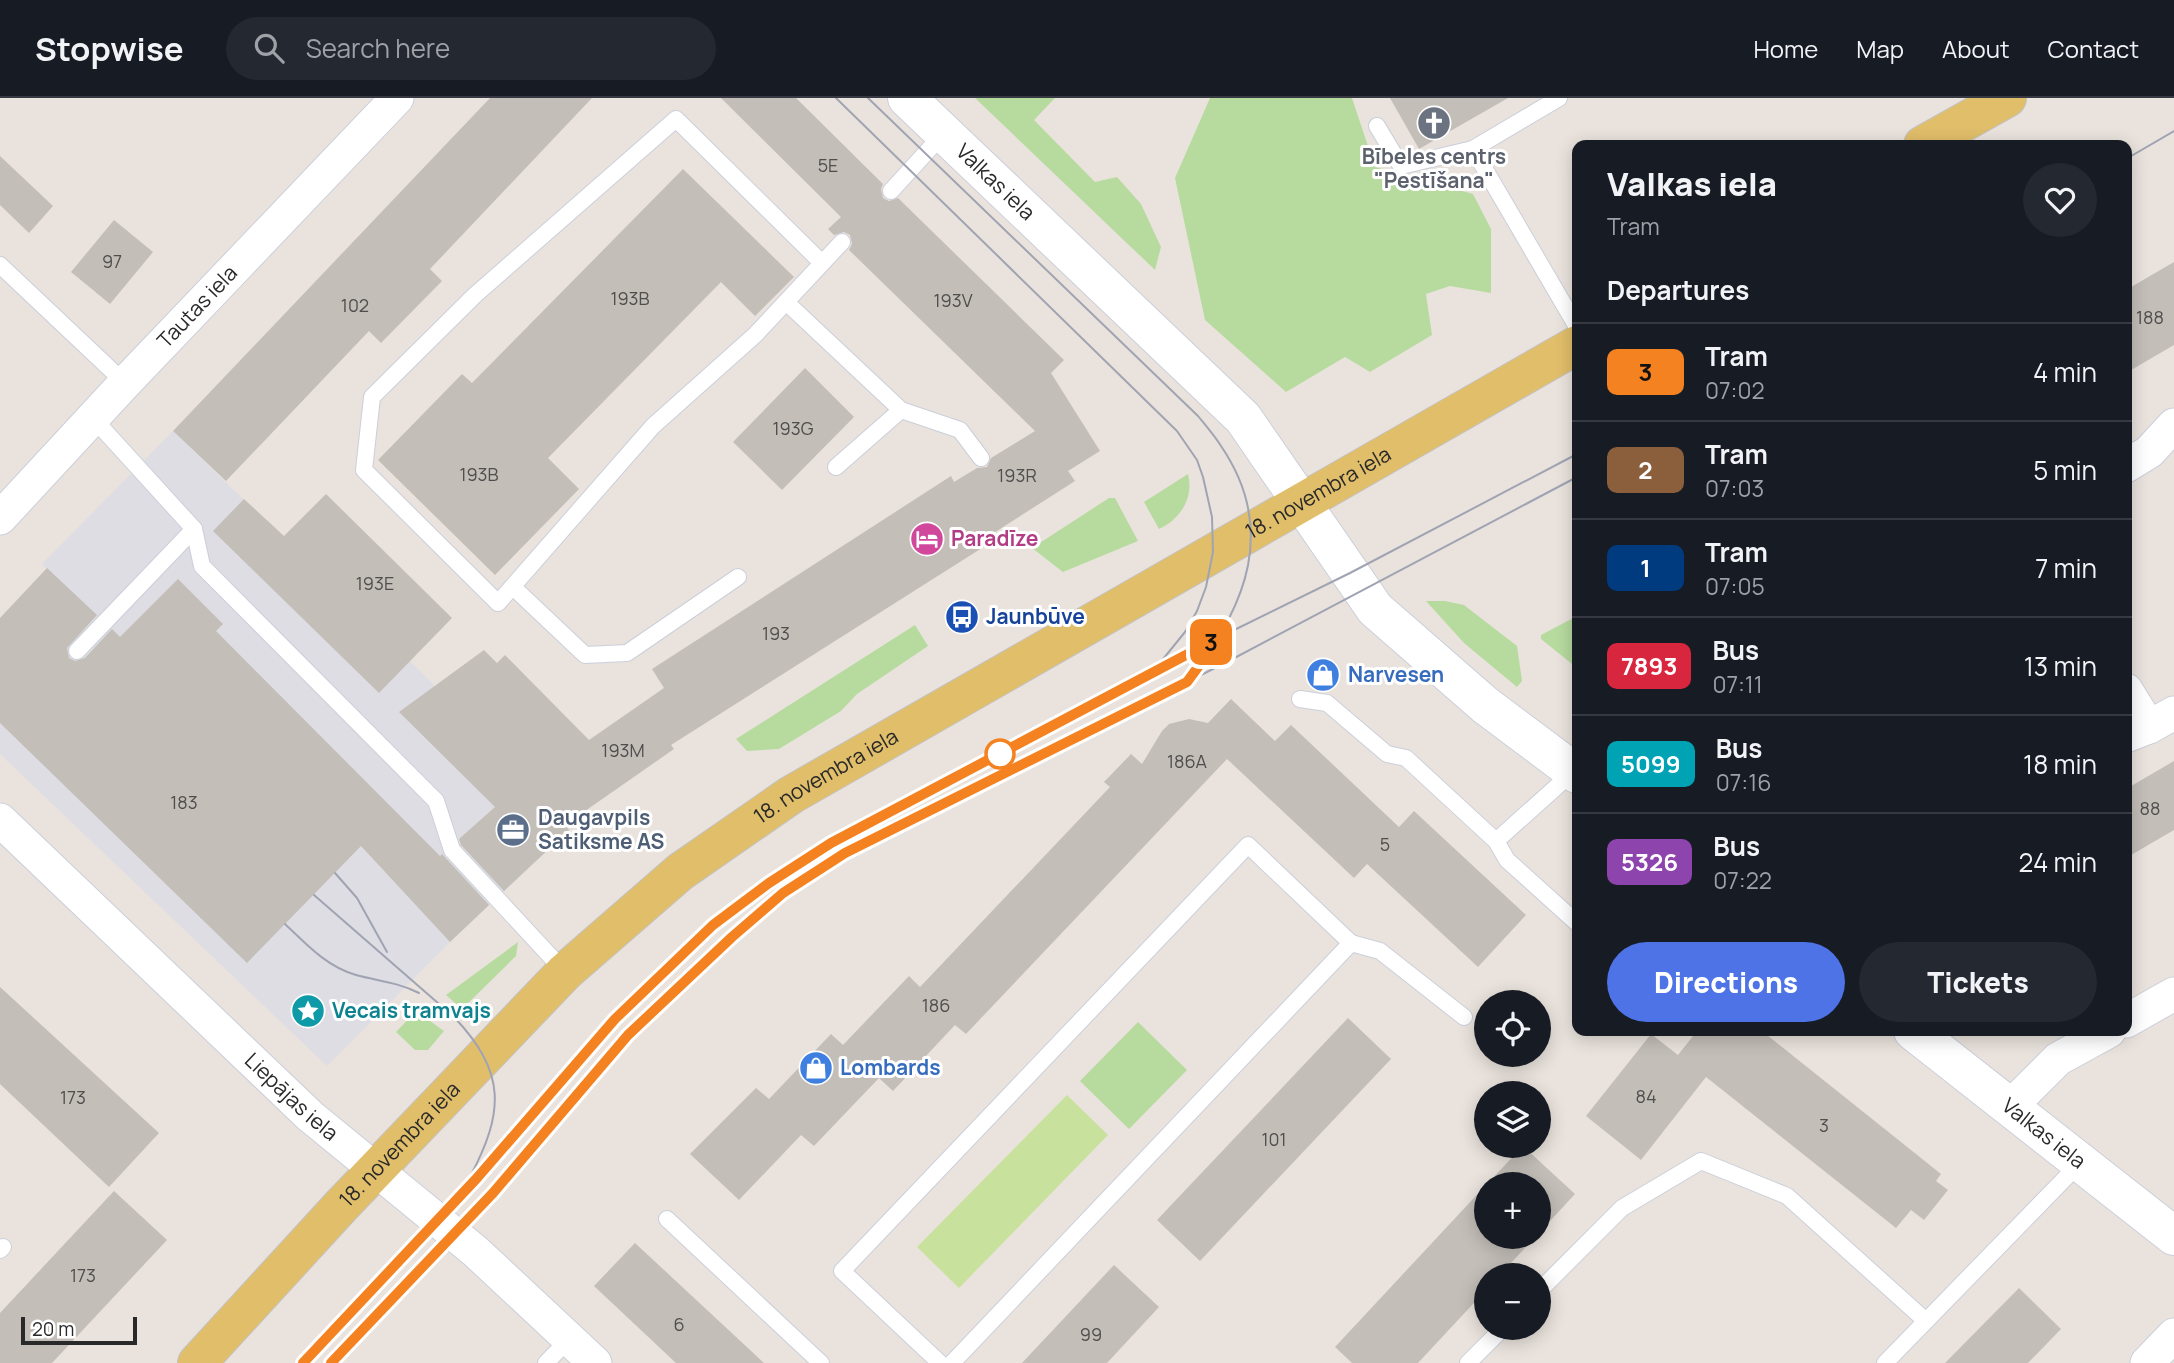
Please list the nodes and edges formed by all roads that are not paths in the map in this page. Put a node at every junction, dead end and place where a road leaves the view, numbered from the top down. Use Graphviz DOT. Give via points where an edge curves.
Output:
graph roads {
  1 [pos="397,98"];
  2 [pos="907,98"];
  3 [pos="1559,98"];
  4 [pos="2007,98"];
  5 [pos="1377,126"];
  6 [pos="944,134"];
  7 [pos="1932,140"];
  8 [pos="1473,149"];
  9 [pos="891,191"];
  10 [pos="842,242"];
  11 [pos="822,263"];
  12 [pos="0,265"];
  13 [pos="786,302"];
  14 [pos="1572,318"];
  15 [pos="1572,348"];
  16 [pos="125,383"];
  17 [pos="901,410"];
  18 [pos="92,417"];
  19 [pos="2174,425"];
  20 [pos="981,458"];
  21 [pos="2132,462"];
  22 [pos="836,467"];
  23 [pos="1302,503"];
  24 [pos="0,517"];
  25 [pos="194,529"];
  26 [pos="737,577"];
  27 [pos="513,587"];
  28 [pos="77,651"];
  29 [pos="1300,699"];
  30 [pos="2132,699"];
  31 [pos="2150,725"];
  32 [pos="1572,771"];
  33 [pos="1572,776"];
  34 [pos="0,820"];
  35 [pos="1496,841"];
  36 [pos="1572,918"];
  37 [pos="1351,943"];
  38 [pos="565,972"];
  39 [pos="2174,994"];
  40 [pos="1464,1017"];
  41 [pos="2132,1018"];
  42 [pos="1920,1036"];
  43 [pos="2100,1036"];
  44 [pos="2011,1106"];
  45 [pos="2081,1162"];
  46 [pos="376,1170"];
  47 [pos="667,1219"];
  48 [pos="2174,1236"];
  49 [pos="1551,1279"];
  50 [pos="1926,1321"];
  51 [pos="2174,1335"];
  52 [pos="569,1339"];
  53 [pos="1492,1340"];
  54 [pos="1473,1361"];
  55 [pos="197,1363"];
  56 [pos="546,1363"];
  57 [pos="594,1363"];
  58 [pos="821,1363"];
  59 [pos="940,1363"];
  60 [pos="953,1363"];
  61 [pos="1885,1363"];
  62 [pos="2147,1363"];
  1 -- 16 [label="street, Tautas iela"];
  2 -- 6 [label="street, Valkas iela"];
  3 -- 8 [label="lane"];
  4 -- 7 [label="main road"];
  5 -- 8 [label="lane" via="1401,166"];
  6 -- 9 [label="lane"];
  6 -- 23 [label="street, Valkas iela" via="1243,418"];
  8 -- 14 [label="lane"];
  10 -- 11 [label="lane"];
  11 -- 13 [label="lane"];
  11 -- 27 [label="lane" via="676,119 475,295 372,397 364,470 498,603"];
  12 -- 16 [label="lane"];
  13 -- 17 [label="lane"];
  13 -- 27 [label="lane" via="653,426"];
  15 -- 23 [label="main road, 18. novembra iela"];
  16 -- 18 [label="street, Tautas iela"];
  17 -- 20 [label="lane" via="960,430"];
  17 -- 22 [label="lane"];
  18 -- 24 [label="street, Tautas iela"];
  18 -- 25 [label="lane"];
  19 -- 21 [label="street" via="2149,452"];
  23 -- 32 [label="street, Valkas iela" via="1375,609 1485,705"];
  23 -- 38 [label="main road, 18. novembra iela" via="791,795 680,872"];
  25 -- 28 [label="lane"];
  25 -- 38 [label="lane" via="202,566 436,801 452,850"];
  26 -- 27 [label="lane" via="627,653 585,654"];
  29 -- 35 [label="lane" via="1327,703 1387,754 1406,758"];
  30 -- 31 [label="street"];
  33 -- 35 [label="lane"];
  34 -- 46 [label="street, Liepājas iela" via="310,1116"];
  35 -- 36 [label="lane" via="1507,860"];
  37 -- 40 [label="lane" via="1380,951"];
  37 -- 59 [label="lane" via="1248,845 842,1271"];
  37 -- 60 [label="lane"];
  38 -- 46 [label="main road, 18. novembra iela"];
  39 -- 41 [label="street"];
  42 -- 44 [label="street, Valkas iela"];
  43 -- 44 [label="street" via="2058,1059"];
  44 -- 45 [label="street, Valkas iela"];
  45 -- 48 [label="street, Valkas iela"];
  45 -- 50 [label="lane"];
  46 -- 52 [label="street, Liepājas iela" via="475,1251"];
  46 -- 55 [label="main road, 18. novembra iela"];
  47 -- 58 [label="lane"];
  49 -- 50 [label="lane" via="1622,1208 1701,1161 1787,1196"];
  50 -- 61 [label="lane"];
  51 -- 62 [label="street"];
  52 -- 56 [label="lane"];
  52 -- 57 [label="street, Liepājas iela"];
  53 -- 54 [label="lane"];
}
